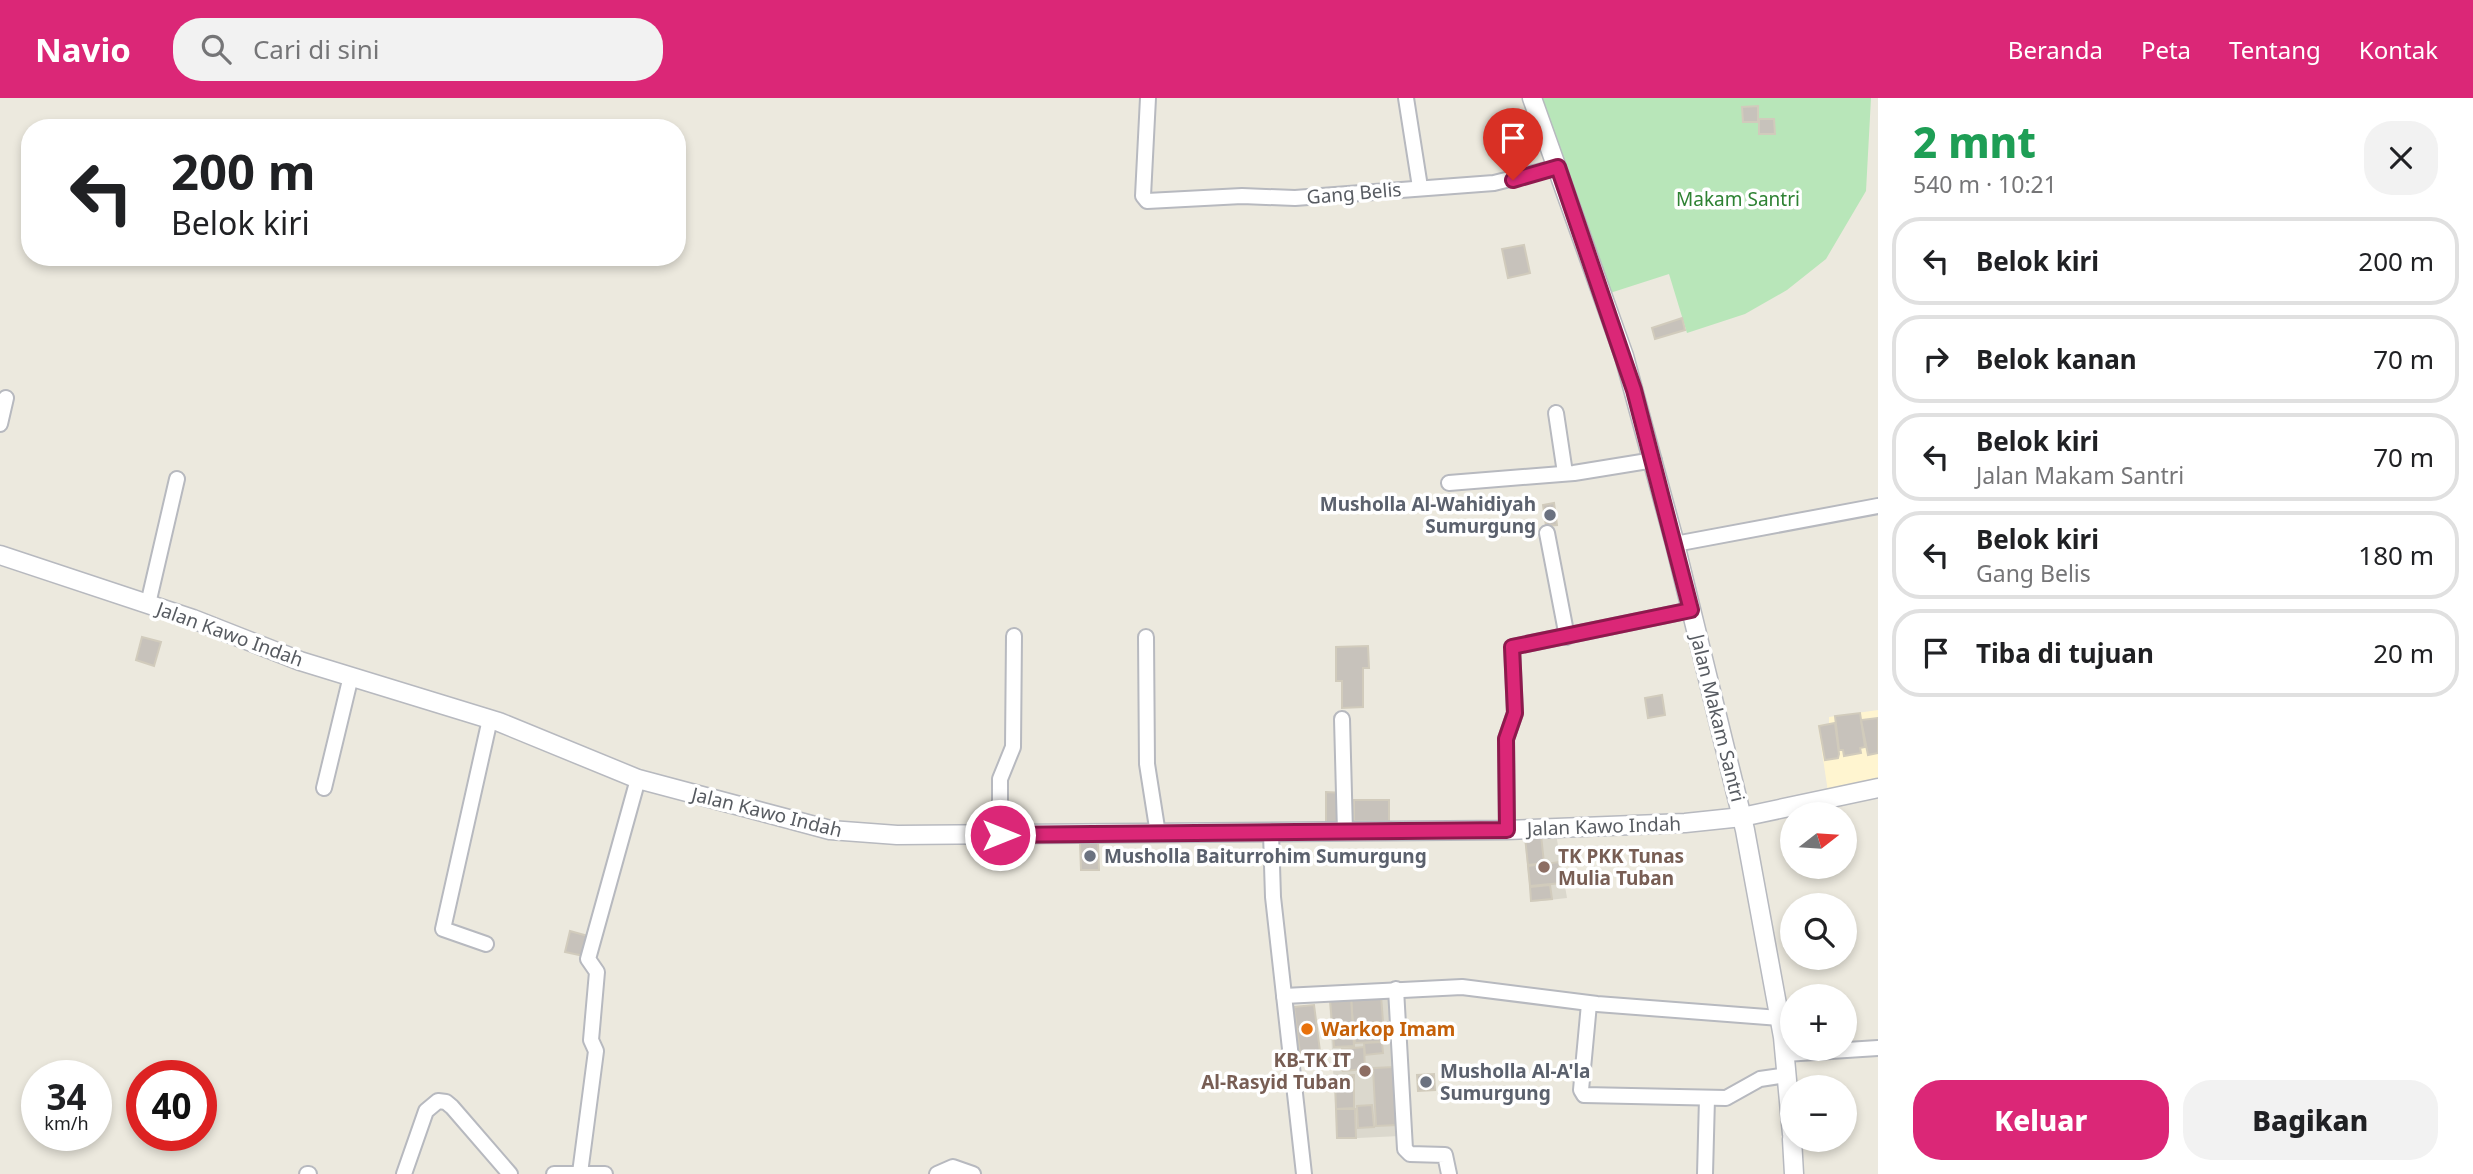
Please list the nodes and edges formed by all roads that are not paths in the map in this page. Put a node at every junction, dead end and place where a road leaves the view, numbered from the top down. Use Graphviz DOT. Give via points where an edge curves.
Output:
graph roads {
  1 [pos="1148,98"];
  2 [pos="1406,98"];
  3 [pos="1532,98"];
  4 [pos="1558,167"];
  5 [pos="1420,187"];
  6 [pos="6,398"];
  7 [pos="1556,413"];
  8 [pos="0,424"];
  9 [pos="1654,460"];
  10 [pos="1564,473"];
  11 [pos="177,479"];
  12 [pos="1449,483"];
  13 [pos="1878,506"];
  14 [pos="1547,533"];
  15 [pos="1675,544"];
  16 [pos="0,555"];
  17 [pos="148,604"];
  18 [pos="1691,610"];
  19 [pos="1014,636"];
  20 [pos="1567,636"];
  21 [pos="1146,637"];
  22 [pos="351,676"];
  23 [pos="489,719"];
  24 [pos="1342,719"];
  25 [pos="638,779"];
  26 [pos="324,788"];
  27 [pos="1878,788"];
  28 [pos="1742,817"];
  29 [pos="1507,830"];
  30 [pos="1345,832"];
  31 [pos="1271,833"];
  32 [pos="1158,834"];
  33 [pos="1000,835"];
  34 [pos="486,944"];
  35 [pos="1396,989"];
  36 [pos="1284,996"];
  37 [pos="1589,1003"];
  38 [pos="1780,1018"];
  39 [pos="1878,1048"];
  40 [pos="1857,1050"];
  41 [pos="1786,1061"];
  42 [pos="1787,1074"];
  43 [pos="1707,1098"];
  44 [pos="1793,1152"];
  45 [pos="580,1173"];
  46 [pos="404,1174"];
  47 [pos="510,1174"];
  48 [pos="554,1174"];
  49 [pos="606,1174"];
  50 [pos="937,1174"];
  51 [pos="973,1174"];
  52 [pos="1304,1174"];
  53 [pos="1449,1174"];
  54 [pos="1705,1174"];
  55 [pos="1794,1174"];
  1 -- 5 [label="street, Gang Belis" via="1143,196 1148,201 1295,198"];
  2 -- 5 [label="street"];
  3 -- 4 [label="street, Jalan Makam Santri"];
  4 -- 5 [label="street, Gang Belis" via="1505,181"];
  4 -- 9 [label="street, Jalan Makam Santri" via="1624,356"];
  6 -- 8 [label="street"];
  7 -- 10 [label="street"];
  9 -- 10 [label="street"];
  9 -- 15 [label="street, Jalan Makam Santri"];
  10 -- 12 [label="street"];
  11 -- 17 [label="street"];
  13 -- 15 [label="street"];
  14 -- 20 [label="street"];
  15 -- 18 [label="street, Jalan Makam Santri"];
  16 -- 17 [label="street, Jalan Kawo Indah"];
  17 -- 22 [label="street, Jalan Kawo Indah"];
  18 -- 20 [label="street"];
  18 -- 28 [label="street, Jalan Makam Santri"];
  19 -- 33 [label="street" via="1013,747 1000,779"];
  20 -- 29 [label="street" via="1511,648 1515,713 1506,739"];
  21 -- 32 [label="street" via="1147,764"];
  22 -- 23 [label="street, Jalan Kawo Indah"];
  22 -- 26 [label="street"];
  23 -- 25 [label="street, Jalan Kawo Indah"];
  23 -- 34 [label="street" via="443,928"];
  24 -- 30 [label="street"];
  25 -- 33 [label="street, Jalan Kawo Indah" via="830,830 880,835"];
  25 -- 45 [label="street" via="588,959 597,974 591,1040 596,1051"];
  27 -- 28 [label="street, Jalan Kawo Indah"];
  28 -- 29 [label="street, Jalan Kawo Indah"];
  28 -- 38 [label="street, Jalan Makam Santri"];
  29 -- 30 [label="street, Jalan Kawo Indah"];
  30 -- 31 [label="street, Jalan Kawo Indah"];
  31 -- 32 [label="street, Jalan Kawo Indah"];
  31 -- 36 [label="street"];
  32 -- 33 [label="street, Jalan Kawo Indah"];
  35 -- 36 [label="street"];
  35 -- 37 [label="street" via="1477,988"];
  35 -- 53 [label="street" via="1405,1149 1408,1154 1445,1155"];
  36 -- 52 [label="street"];
  37 -- 38 [label="street"];
  37 -- 43 [label="street" via="1584,1095"];
  39 -- 40 [label="street"];
  41 -- 42 [label="street, Jalan Makam Santri"];
  42 -- 43 [label="street" via="1760,1079 1729,1097"];
  43 -- 54 [label="street"];
  44 -- 55 [label="street, Jalan Makam Santri"];
  45 -- 48 [label="street"];
  45 -- 49 [label="street"];
  46 -- 47 [label="street" via="426,1111 438,1101 453,1107"];
  50 -- 51 [label="street" via="953,1167"];
}
